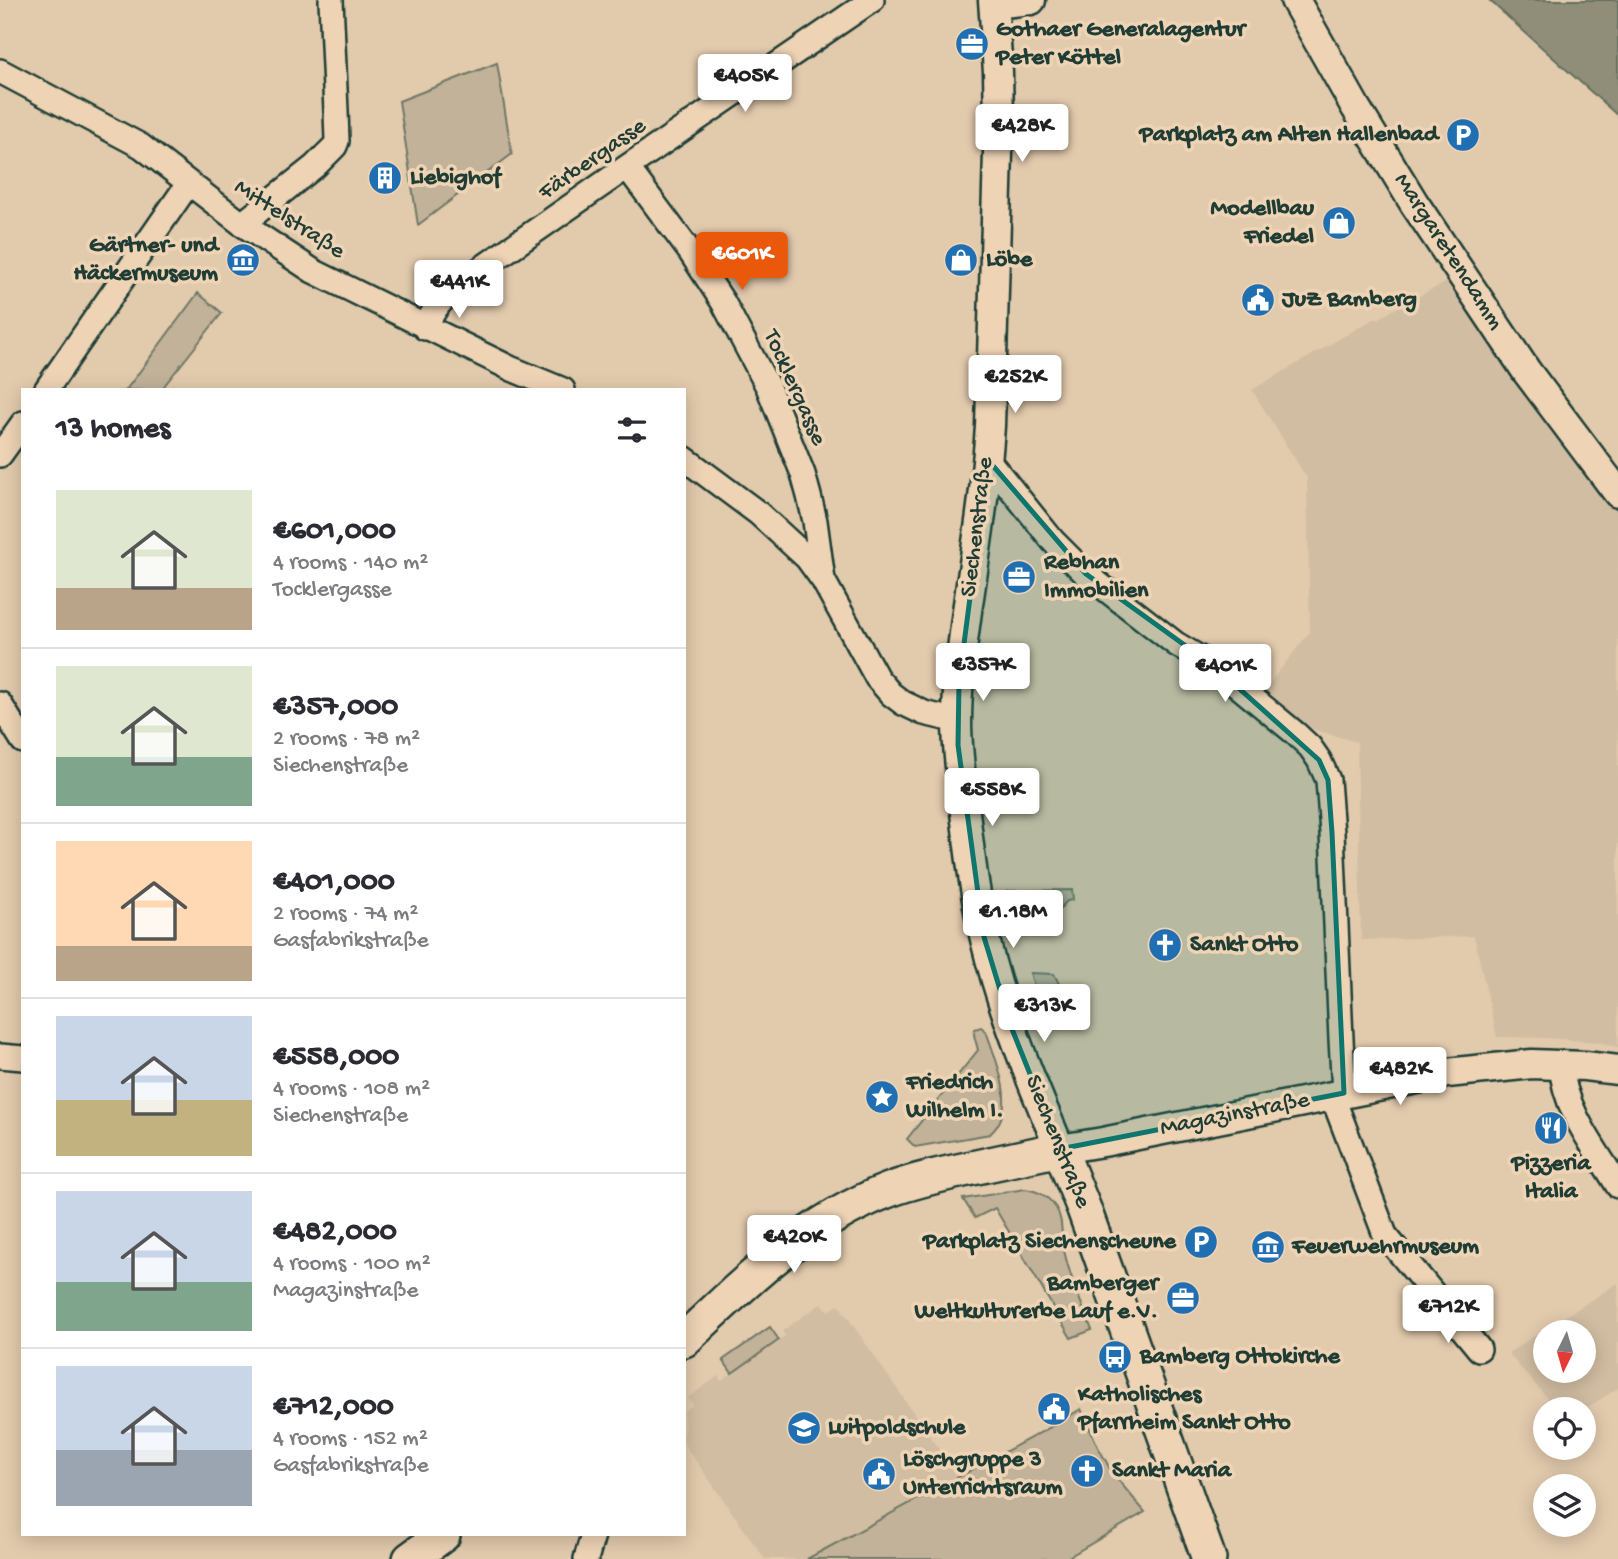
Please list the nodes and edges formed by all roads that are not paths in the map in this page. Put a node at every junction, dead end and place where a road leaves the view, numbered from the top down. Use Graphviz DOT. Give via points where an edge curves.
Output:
graph roads {
  1 [pos="331,0"];
  2 [pos="872,0"];
  3 [pos="1031,0"];
  4 [pos="1295,0"];
  5 [pos="994,2"];
  6 [pos="0,71"];
  7 [pos="627,167"];
  8 [pos="188,184"];
  9 [pos="243,224"];
  10 [pos="425,328"];
  11 [pos="47,388"];
  12 [pos="558,388"];
  13 [pos="21,427"];
  14 [pos="0,455"];
  15 [pos="686,459"];
  16 [pos="988,460"];
  17 [pos="1618,493"];
  18 [pos="822,580"];
  19 [pos="0,704"];
  20 [pos="957,721"];
  21 [pos="21,738"];
  22 [pos="0,1056"];
  23 [pos="21,1058"];
  24 [pos="1561,1064"];
  25 [pos="1618,1070"];
  26 [pos="1338,1094"];
  27 [pos="1060,1149"];
  28 [pos="1618,1186"];
  29 [pos="686,1338"];
  30 [pos="1479,1349"];
  31 [pos="442,1536"];
  32 [pos="593,1536"];
  33 [pos="410,1559"];
  34 [pos="586,1559"];
  35 [pos="1209,1559"];
  1 -- 9 [label="street" via="337,141 314,166"];
  2 -- 7 [label="street, Färbergasse"];
  3 -- 5 [label="street"];
  4 -- 17 [label="street, Margaretendamm" via="1414,203 1527,372"];
  5 -- 16 [label="street, Siechenstraße" via="999,119"];
  6 -- 8 [label="street, Mittelstraße" via="141,146"];
  7 -- 10 [label="street, Färbergasse" via="444,296"];
  7 -- 18 [label="street, Tocklergasse" via="723,302 768,387 803,474"];
  8 -- 9 [label="street, Mittelstraße"];
  8 -- 11 [label="street"];
  9 -- 10 [label="street, Mittelstraße" via="313,271"];
  10 -- 12 [label="street, Mittelstraße"];
  13 -- 14 [label="street"];
  15 -- 18 [label="street" via="786,538"];
  16 -- 20 [label="street, Siechenstraße" via="961,654"];
  16 -- 26 [label="street" via="1053,541 1086,573 1176,644 1214,667 1295,733 1319,760 1328,780 1330,806"];
  18 -- 20 [label="street" via="877,678 891,694 924,713"];
  19 -- 21 [label="street"];
  20 -- 27 [label="street, Siechenstraße" via="970,851 985,937 1012,1029"];
  22 -- 23 [label="street"];
  24 -- 25 [label="street, Magazinstraße"];
  24 -- 26 [label="street, Magazinstraße" via="1466,1070"];
  24 -- 28 [label="street" via="1573,1113"];
  26 -- 27 [label="street, Magazinstraße"];
  26 -- 30 [label="street" via="1385,1235"];
  27 -- 29 [label="main road" via="915,1181 839,1213 763,1265"];
  27 -- 35 [label="main road, Siechenstraße"];
  31 -- 33 [label="main road"];
  32 -- 34 [label="street"];
}
